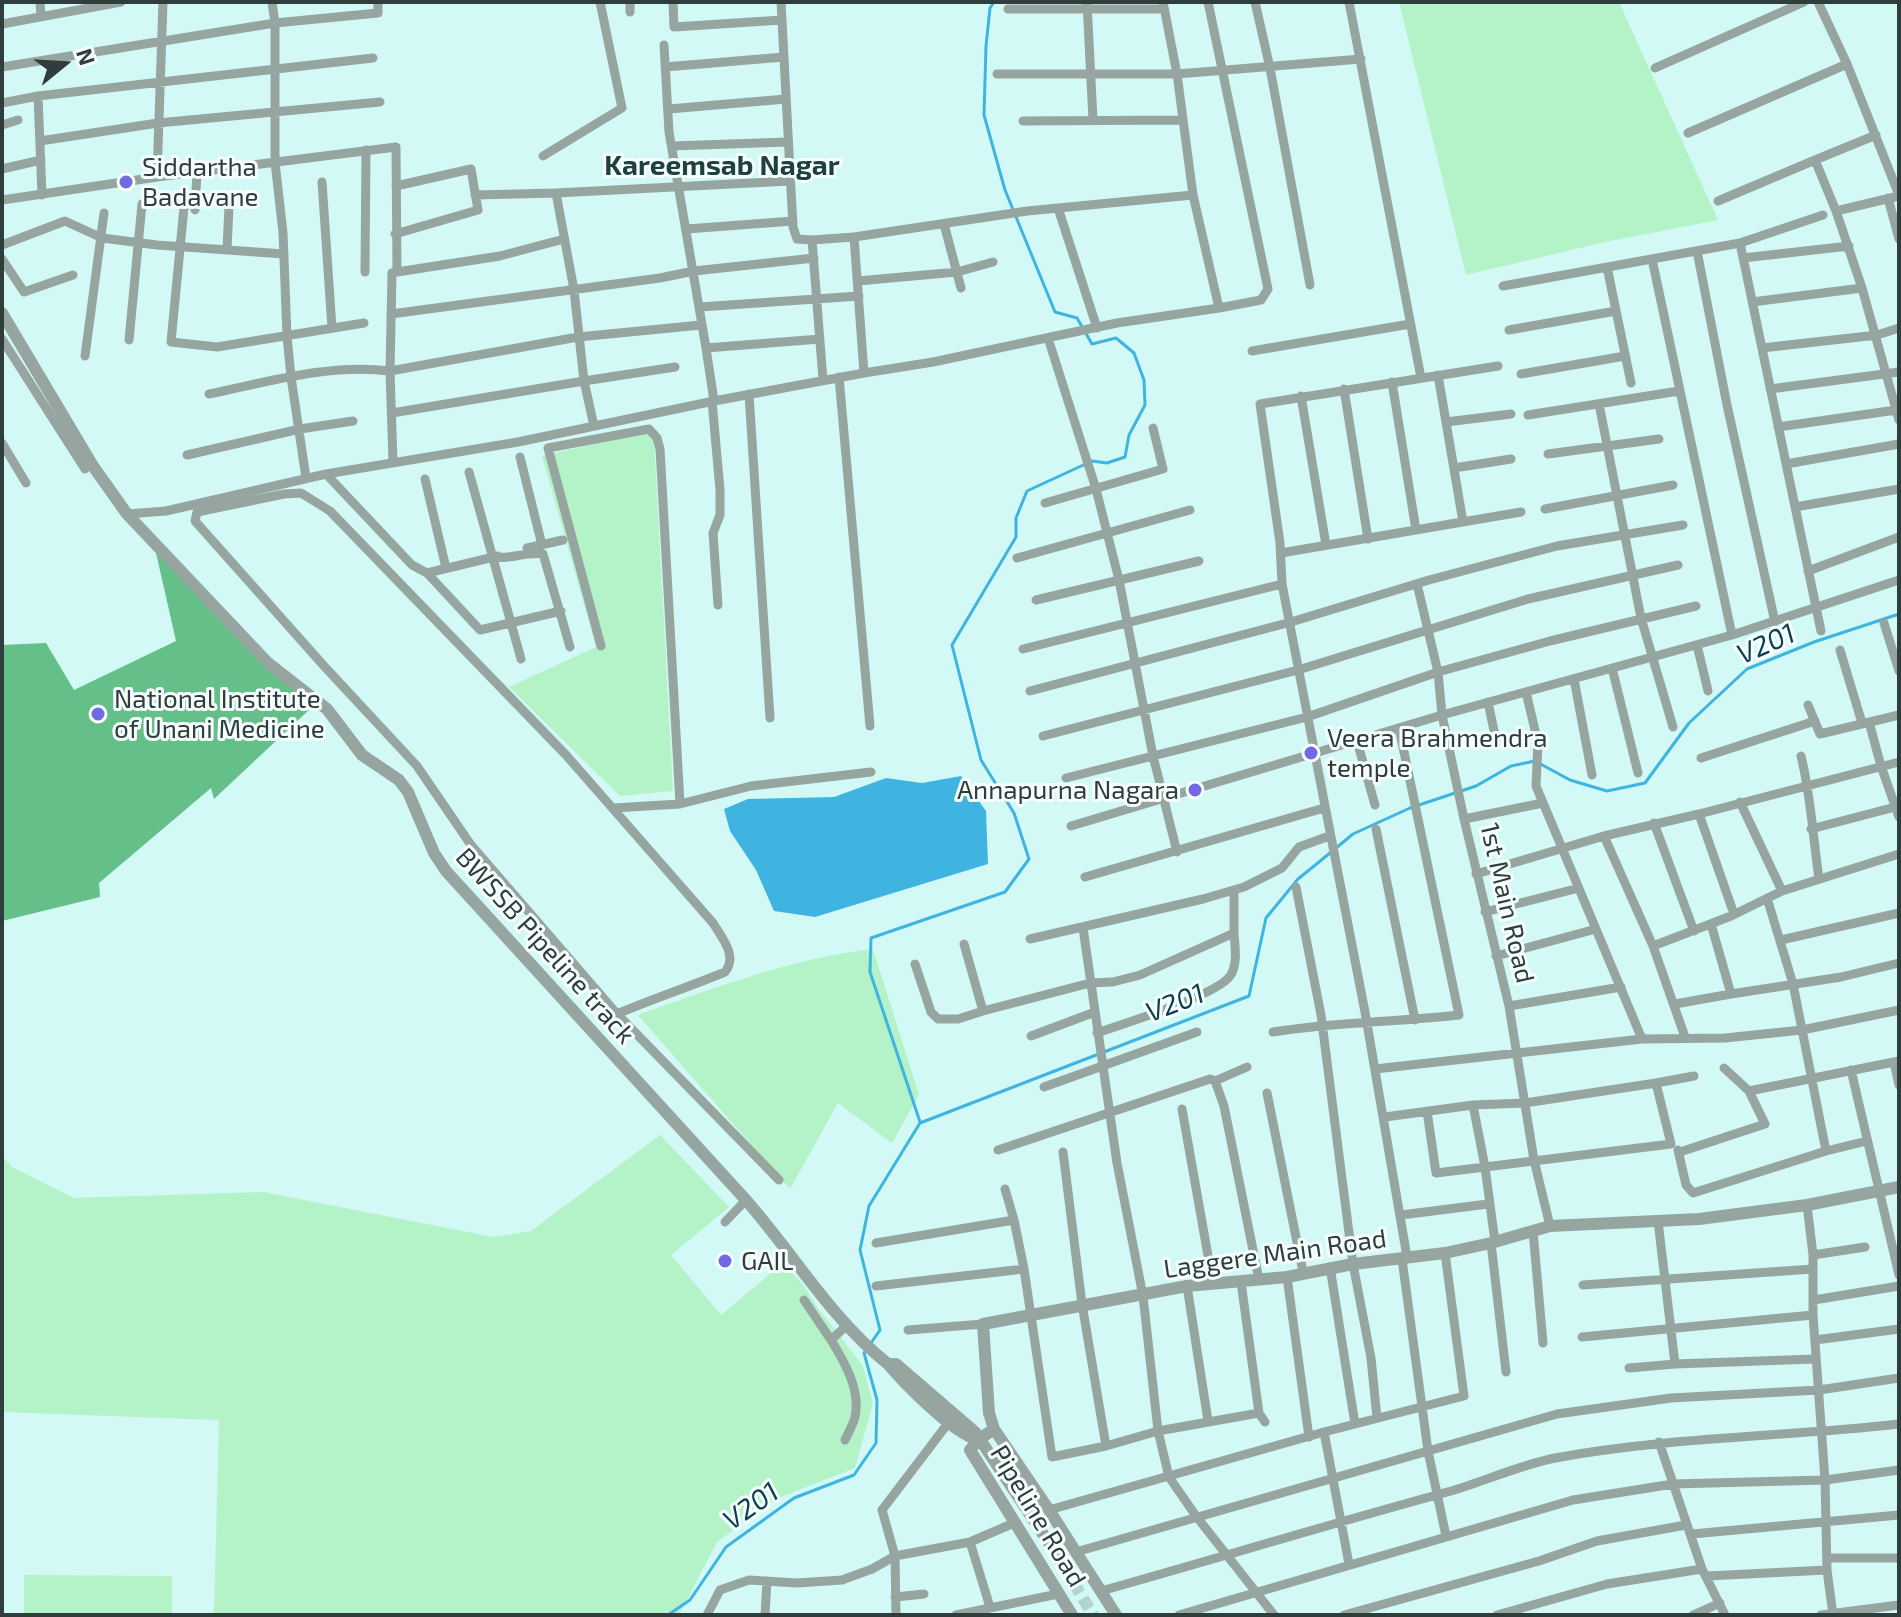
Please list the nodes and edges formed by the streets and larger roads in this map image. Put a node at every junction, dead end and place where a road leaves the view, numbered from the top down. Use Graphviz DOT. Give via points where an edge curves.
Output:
graph roads {
  1 [pos="40,2"];
  2 [pos="121,2"];
  3 [pos="163,2"];
  4 [pos="272,2"];
  5 [pos="378,2"];
  6 [pos="600,2"];
  7 [pos="673,2"];
  8 [pos="781,2"];
  9 [pos="1208,2"];
  10 [pos="1255,2"];
  11 [pos="1349,2"];
  12 [pos="1804,2"];
  13 [pos="1818,2"];
  14 [pos="1087,5"];
  15 [pos="1163,5"];
  16 [pos="1008,9"];
  17 [pos="41,17"];
  18 [pos="782,20"];
  19 [pos="275,23"];
  20 [pos="2,24"];
  21 [pos="162,40"];
  22 [pos="664,45"];
  23 [pos="784,57"];
  24 [pos="373,58"];
  25 [pos="1361,59"];
  26 [pos="1847,64"];
  27 [pos="2,67"];
  28 [pos="665,67"];
  29 [pos="1270,68"];
  30 [pos="1655,68"];
  31 [pos="274,69"];
  32 [pos="1224,70"];
  33 [pos="1090,72"];
  34 [pos="997,74"];
  35 [pos="1177,74"];
  36 [pos="160,81"];
  37 [pos="38,96"];
  38 [pos="786,99"];
  39 [pos="380,102"];
  40 [pos="2,103"];
  41 [pos="669,109"];
  42 [pos="274,112"];
  43 [pos="18,120"];
  44 [pos="1093,120"];
  45 [pos="1183,120"];
  46 [pos="1023,121"];
  47 [pos="158,123"];
  48 [pos="2,125"];
  49 [pos="1688,133"];
  50 [pos="1876,135"];
  51 [pos="40,141"];
  52 [pos="788,142"];
  53 [pos="672,146"];
  54 [pos="366,150"];
  55 [pos="543,156"];
  56 [pos="41,160"];
  57 [pos="1815,160"];
  58 [pos="275,162"];
  59 [pos="2,169"];
  60 [pos="197,172"];
  61 [pos="157,177"];
  62 [pos="790,181"];
  63 [pos="322,182"];
  64 [pos="396,186"];
  65 [pos="679,187"];
  66 [pos="556,193"];
  67 [pos="42,195"];
  68 [pos="475,195"];
  69 [pos="1193,195"];
  70 [pos="1899,196"];
  71 [pos="185,197"];
  72 [pos="1888,198"];
  73 [pos="2,200"];
  74 [pos="1718,201"];
  75 [pos="142,204"];
  76 [pos="229,206"];
  77 [pos="1058,208"];
  78 [pos="195,210"];
  79 [pos="1836,211"];
  80 [pos="104,213"];
  81 [pos="1823,215"];
  82 [pos="793,221"];
  83 [pos="944,224"];
  84 [pos="687,229"];
  85 [pos="395,234"];
  86 [pos="854,237"];
  87 [pos="102,238"];
  88 [pos="564,239"];
  89 [pos="1899,239"];
  90 [pos="812,240"];
  91 [pos="138,243"];
  92 [pos="1740,243"];
  93 [pos="2,245"];
  94 [pos="1849,246"];
  95 [pos="181,247"];
  96 [pos="227,250"];
  97 [pos="1697,251"];
  98 [pos="284,254"];
  99 [pos="814,258"];
  100 [pos="1743,258"];
  101 [pos="2,259"];
  102 [pos="1652,259"];
  103 [pos="993,262"];
  104 [pos="1607,267"];
  105 [pos="694,271"];
  106 [pos="365,272"];
  107 [pos="397,272"];
  108 [pos="957,272"];
  109 [pos="73,275"];
  110 [pos="858,281"];
  111 [pos="1310,285"];
  112 [pos="1503,286"];
  113 [pos="961,288"];
  114 [pos="1862,288"];
  115 [pos="574,290"];
  116 [pos="859,296"];
  117 [pos="817,297"];
  118 [pos="1752,302"];
  119 [pos="700,307"];
  120 [pos="1219,308"];
  121 [pos="1616,311"];
  122 [pos="2,313"];
  123 [pos="391,314"];
  124 [pos="364,323"];
  125 [pos="1410,324"];
  126 [pos="701,325"];
  127 [pos="332,328"];
  128 [pos="1094,328"];
  129 [pos="1899,328"];
  130 [pos="1509,330"];
  131 [pos="1877,335"];
  132 [pos="287,336"];
  133 [pos="578,337"];
  134 [pos="1048,338"];
  135 [pos="2,339"];
  136 [pos="820,339"];
  137 [pos="129,340"];
  138 [pos="706,348"];
  139 [pos="1762,348"];
  140 [pos="1252,351"];
  141 [pos="85,356"];
  142 [pos="1625,356"];
  143 [pos="1498,366"];
  144 [pos="675,367"];
  145 [pos="390,371"];
  146 [pos="1899,372"];
  147 [pos="864,373"];
  148 [pos="1521,374"];
  149 [pos="1438,375"];
  150 [pos="1887,375"];
  151 [pos="291,377"];
  152 [pos="839,377"];
  153 [pos="1421,378"];
  154 [pos="823,380"];
  155 [pos="584,381"];
  156 [pos="1392,382"];
  157 [pos="1631,383"];
  158 [pos="1344,389"];
  159 [pos="1770,389"];
  160 [pos="1679,391"];
  161 [pos="209,394"];
  162 [pos="749,394"];
  163 [pos="1301,396"];
  164 [pos="713,401"];
  165 [pos="1599,404"];
  166 [pos="392,413"];
  167 [pos="1511,414"];
  168 [pos="1528,415"];
  169 [pos="1898,416"];
  170 [pos="353,421"];
  171 [pos="1446,422"];
  172 [pos="594,426"];
  173 [pos="1778,427"];
  174 [pos="1153,428"];
  175 [pos="300,429"];
  176 [pos="1659,439"];
  177 [pos="2,443"];
  178 [pos="1899,444"];
  179 [pos="1606,446"];
  180 [pos="1548,454"];
  181 [pos="187,455"];
  182 [pos="520,457"];
  183 [pos="1511,459"];
  184 [pos="393,462"];
  185 [pos="1786,464"];
  186 [pos="1454,468"];
  187 [pos="85,469"];
  188 [pos="469,472"];
  189 [pos="326,474"];
  190 [pos="306,478"];
  191 [pos="425,479"];
  192 [pos="26,483"];
  193 [pos="1673,485"];
  194 [pos="1096,489"];
  195 [pos="1899,489"];
  196 [pos="1617,496"];
  197 [pos="1045,503"];
  198 [pos="1795,507"];
  199 [pos="1545,509"];
  200 [pos="1190,510"];
  201 [pos="1521,512"];
  202 [pos="127,514"];
  203 [pos="1463,522"];
  204 [pos="1683,525"];
  205 [pos="1416,530"];
  206 [pos="1624,533"];
  207 [pos="1107,534"];
  208 [pos="1899,537"];
  209 [pos="1368,539"];
  210 [pos="563,540"];
  211 [pos="542,545"];
  212 [pos="1326,545"];
  213 [pos="1281,553"];
  214 [pos="493,557"];
  215 [pos="1017,558"];
  216 [pos="1199,561"];
  217 [pos="1678,565"];
  218 [pos="446,568"];
  219 [pos="1808,571"];
  220 [pos="427,573"];
  221 [pos="1632,574"];
  222 [pos="1119,580"];
  223 [pos="1899,580"];
  224 [pos="1282,584"];
  225 [pos="1417,584"];
  226 [pos="1036,600"];
  227 [pos="718,605"];
  228 [pos="1696,606"];
  229 [pos="1816,609"];
  230 [pos="561,611"];
  231 [pos="1641,618"];
  232 [pos="1128,622"];
  233 [pos="1291,622"];
  234 [pos="1775,622"];
  235 [pos="511,623"];
  236 [pos="1884,623"];
  237 [pos="1429,629"];
  238 [pos="1821,631"];
  239 [pos="1732,635"];
  240 [pos="1697,645"];
  241 [pos="601,646"];
  242 [pos="570,647"];
  243 [pos="1023,649"];
  244 [pos="1840,650"];
  245 [pos="1653,656"];
  246 [pos="521,659"];
  247 [pos="1136,664"];
  248 [pos="1612,668"];
  249 [pos="1298,670"];
  250 [pos="1899,671"];
  251 [pos="1438,672"];
  252 [pos="1574,679"];
  253 [pos="1030,691"];
  254 [pos="1708,691"];
  255 [pos="1526,692"];
  256 [pos="1488,702"];
  257 [pos="1808,705"];
  258 [pos="1145,711"];
  259 [pos="1442,715"];
  260 [pos="1899,715"];
  261 [pos="1307,717"];
  262 [pos="770,718"];
  263 [pos="1815,721"];
  264 [pos="1866,723"];
  265 [pos="870,726"];
  266 [pos="1673,727"];
  267 [pos="1399,728"];
  268 [pos="1043,736"];
  269 [pos="1496,740"];
  270 [pos="1357,741"];
  271 [pos="1314,755"];
  272 [pos="1153,756"];
  273 [pos="1801,756"];
  274 [pos="1701,758"];
  275 [pos="1899,762"];
  276 [pos="1881,766"];
  277 [pos="871,772"];
  278 [pos="1638,773"];
  279 [pos="1592,775"];
  280 [pos="1066,778"];
  281 [pos="1808,785"];
  282 [pos="1165,799"];
  283 [pos="1740,802"];
  284 [pos="1543,803"];
  285 [pos="680,804"];
  286 [pos="1375,805"];
  287 [pos="613,808"];
  288 [pos="1324,808"];
  289 [pos="1898,810"];
  290 [pos="1699,814"];
  291 [pos="1464,819"];
  292 [pos="1654,823"];
  293 [pos="1071,826"];
  294 [pos="1376,829"];
  295 [pos="1811,829"];
  296 [pos="1604,836"];
  297 [pos="1331,846"];
  298 [pos="1561,848"];
  299 [pos="1177,852"];
  300 [pos="1899,854"];
  301 [pos="1476,874"];
  302 [pos="1085,877"];
  303 [pos="1819,879"];
  304 [pos="1296,887"];
  305 [pos="1579,888"];
  306 [pos="1234,890"];
  307 [pos="1782,891"];
  308 [pos="1767,898"];
  309 [pos="1485,912"];
  310 [pos="1899,913"];
  311 [pos="1734,914"];
  312 [pos="1711,924"];
  313 [pos="1083,928"];
  314 [pos="1596,929"];
  315 [pos="1694,931"];
  316 [pos="1234,933"];
  317 [pos="1030,939"];
  318 [pos="1781,940"];
  319 [pos="964,944"];
  320 [pos="1653,946"];
  321 [pos="1496,956"];
  322 [pos="1899,963"];
  323 [pos="915,964"];
  324 [pos="1090,983"];
  325 [pos="1793,984"];
  326 [pos="1621,987"];
  327 [pos="1731,994"];
  328 [pos="1675,1004"];
  329 [pos="1509,1006"];
  330 [pos="1899,1010"];
  331 [pos="983,1011"];
  332 [pos="1095,1012"];
  333 [pos="617,1014"];
  334 [pos="603,1020"];
  335 [pos="1415,1020"];
  336 [pos="1367,1023"];
  337 [pos="1322,1024"];
  338 [pos="1802,1030"];
  339 [pos="1197,1032"];
  340 [pos="1273,1032"];
  341 [pos="1097,1033"];
  342 [pos="1031,1036"];
  343 [pos="1685,1037"];
  344 [pos="1642,1039"];
  345 [pos="1518,1054"];
  346 [pos="1896,1061"];
  347 [pos="1103,1065"];
  348 [pos="1247,1067"];
  349 [pos="1724,1068"];
  350 [pos="1375,1069"];
  351 [pos="1851,1070"];
  352 [pos="1694,1076"];
  353 [pos="1811,1078"];
  354 [pos="1215,1081"];
  355 [pos="1656,1083"];
  356 [pos="1899,1085"];
  357 [pos="1044,1087"];
  358 [pos="1749,1091"];
  359 [pos="1267,1093"];
  360 [pos="1525,1103"];
  361 [pos="1473,1105"];
  362 [pos="1182,1109"];
  363 [pos="1427,1111"];
  364 [pos="1110,1112"];
  365 [pos="1385,1117"];
  366 [pos="1867,1141"];
  367 [pos="1671,1144"];
  368 [pos="998,1150"];
  369 [pos="1826,1151"];
  370 [pos="1063,1152"];
  371 [pos="1680,1152"];
  372 [pos="1534,1160"];
  373 [pos="1485,1167"];
  374 [pos="779,1180"];
  375 [pos="1899,1187"];
  376 [pos="1005,1189"];
  377 [pos="1877,1190"];
  378 [pos="746,1200"];
  379 [pos="1488,1204"];
  380 [pos="1807,1205"];
  381 [pos="1401,1215"];
  382 [pos="1014,1220"];
  383 [pos="1658,1221"];
  384 [pos="725,1222"];
  385 [pos="1550,1226"];
  386 [pos="1533,1231"];
  387 [pos="876,1243"];
  388 [pos="1493,1243"];
  389 [pos="1865,1247"];
  390 [pos="1445,1253"];
  391 [pos="1813,1255"];
  392 [pos="1405,1258"];
  393 [pos="1353,1264"];
  394 [pos="1330,1267"];
  395 [pos="1024,1269"];
  396 [pos="1813,1269"];
  397 [pos="1303,1272"];
  398 [pos="1899,1275"];
  399 [pos="1287,1277"];
  400 [pos="1666,1279"];
  401 [pos="1259,1280"];
  402 [pos="1241,1282"];
  403 [pos="1213,1284"];
  404 [pos="1583,1285"];
  405 [pos="876,1286"];
  406 [pos="1187,1286"];
  407 [pos="1899,1286"];
  408 [pos="1143,1296"];
  409 [pos="804,1300"];
  410 [pos="1814,1300"];
  411 [pos="1082,1304"];
  412 [pos="1813,1315"];
  413 [pos="1031,1317"];
  414 [pos="983,1324"];
  415 [pos="846,1326"];
  416 [pos="1673,1329"];
  417 [pos="1899,1329"];
  418 [pos="908,1330"];
  419 [pos="1582,1337"];
  420 [pos="831,1340"];
  421 [pos="1815,1340"];
  422 [pos="863,1343"];
  423 [pos="1543,1343"];
  424 [pos="1815,1359"];
  425 [pos="888,1364"];
  426 [pos="1675,1364"];
  427 [pos="1629,1368"];
  428 [pos="1506,1372"];
  429 [pos="1899,1378"];
  430 [pos="1819,1390"];
  431 [pos="1421,1407"];
  432 [pos="1377,1418"];
  433 [pos="1208,1421"];
  434 [pos="949,1422"];
  435 [pos="1355,1424"];
  436 [pos="1899,1424"];
  437 [pos="994,1429"];
  438 [pos="1158,1431"];
  439 [pos="1324,1432"];
  440 [pos="1821,1433"];
  441 [pos="1309,1437"];
  442 [pos="845,1440"];
  443 [pos="978,1440"];
  444 [pos="1659,1442"];
  445 [pos="1106,1446"];
  446 [pos="1428,1451"];
  447 [pos="1899,1470"];
  448 [pos="1169,1477"];
  449 [pos="1332,1478"];
  450 [pos="1825,1480"];
  451 [pos="1673,1484"];
  452 [pos="1437,1495"];
  453 [pos="1049,1510"];
  454 [pos="1899,1515"];
  455 [pos="1196,1516"];
  456 [pos="1342,1520"];
  457 [pos="1014,1523"];
  458 [pos="1826,1523"];
  459 [pos="1689,1529"];
  460 [pos="1446,1536"];
  461 [pos="970,1542"];
  462 [pos="1055,1552"];
  463 [pos="1076,1552"];
  464 [pos="1226,1553"];
  465 [pos="895,1556"];
  466 [pos="1827,1558"];
  467 [pos="1899,1558"];
  468 [pos="1349,1564"];
  469 [pos="1827,1570"];
  470 [pos="1705,1572"];
  471 [pos="767,1581"];
  472 [pos="1101,1591"];
  473 [pos="1255,1592"];
  474 [pos="924,1594"];
  475 [pos="1058,1594"];
  476 [pos="895,1597"];
  477 [pos="1720,1603"];
  478 [pos="1899,1605"];
  479 [pos="990,1607"];
  480 [pos="1833,1614"];
  481 [pos="707,1615"];
  482 [pos="765,1615"];
  483 [pos="896,1615"];
  484 [pos="956,1615"];
  485 [pos="1072,1615"];
  486 [pos="1116,1615"];
  487 [pos="1179,1615"];
  488 [pos="1274,1615"];
  489 [pos="1344,1615"];
  490 [pos="1497,1615"];
  491 [pos="1693,1615"];
  492 [pos="1725,1615"];
  493 [pos="1821,1615"];
  1 -- 17 [label="street"];
  2 -- 17 [label="street"];
  3 -- 21 [label="street"];
  4 -- 19 [label="street"];
  5 -- 19 [label="street" via="378,13"];
  6 -- 55 [label="street" via="622,108"];
  7 -- 18 [label="street" via="674,27"];
  8 -- 18 [label="street"];
  9 -- 32 [label="street"];
  10 -- 29 [label="street"];
  11 -- 25 [label="street"];
  12 -- 30 [label="street"];
  13 -- 26 [label="street"];
  14 -- 15 [label="street"];
  14 -- 16 [label="street"];
  14 -- 33 [label="street"];
  15 -- 35 [label="street"];
  17 -- 20 [label="street"];
  18 -- 23 [label="street"];
  19 -- 21 [label="street"];
  19 -- 31 [label="street"];
  21 -- 27 [label="street"];
  21 -- 36 [label="street"];
  22 -- 28 [label="street"];
  23 -- 28 [label="street"];
  23 -- 38 [label="street"];
  24 -- 31 [label="street"];
  25 -- 29 [label="street"];
  25 -- 125 [label="street"];
  26 -- 49 [label="street"];
  26 -- 50 [label="street"];
  28 -- 41 [label="street"];
  29 -- 32 [label="street"];
  29 -- 111 [label="street"];
  31 -- 36 [label="street"];
  31 -- 42 [label="street"];
  32 -- 35 [label="street"];
  32 -- 120 [label="street" via="1268,289 1261,300"];
  33 -- 34 [label="street"];
  33 -- 35 [label="street"];
  33 -- 44 [label="street"];
  35 -- 45 [label="street"];
  36 -- 37 [label="street"];
  36 -- 47 [label="street"];
  37 -- 40 [label="street"];
  37 -- 51 [label="street"];
  38 -- 41 [label="street"];
  38 -- 52 [label="street"];
  39 -- 42 [label="street"];
  41 -- 53 [label="street"];
  42 -- 47 [label="street"];
  42 -- 58 [label="street"];
  43 -- 48 [label="street"];
  44 -- 45 [label="street"];
  44 -- 46 [label="street"];
  45 -- 69 [label="street"];
  47 -- 51 [label="street"];
  47 -- 61 [label="street"];
  50 -- 57 [label="street"];
  50 -- 70 [label="street"];
  51 -- 56 [label="street"];
  52 -- 53 [label="street"];
  52 -- 62 [label="street"];
  53 -- 65 [label="street"];
  54 -- 58 [label="street"];
  54 -- 64 [label="street" via="396,147"];
  54 -- 106 [label="street"];
  56 -- 59 [label="street"];
  56 -- 67 [label="street"];
  57 -- 74 [label="street"];
  57 -- 79 [label="street"];
  58 -- 60 [label="street"];
  58 -- 98 [label="street"];
  60 -- 61 [label="street"];
  60 -- 78 [label="street"];
  61 -- 67 [label="street"];
  62 -- 65 [label="street"];
  62 -- 82 [label="street"];
  63 -- 127 [label="street"];
  64 -- 68 [label="street" via="471,169"];
  64 -- 85 [label="street"];
  65 -- 66 [label="street"];
  65 -- 84 [label="street"];
  66 -- 68 [label="street"];
  66 -- 88 [label="street"];
  67 -- 73 [label="street"];
  68 -- 85 [label="street" via="478,210"];
  69 -- 77 [label="street"];
  69 -- 120 [label="street"];
  70 -- 72 [label="street"];
  71 -- 95 [label="street"];
  72 -- 79 [label="street"];
  72 -- 89 [label="street"];
  75 -- 91 [label="street"];
  76 -- 96 [label="street"];
  77 -- 83 [label="street"];
  77 -- 128 [label="street"];
  79 -- 94 [label="street"];
  80 -- 87 [label="street"];
  81 -- 92 [label="street"];
  82 -- 84 [label="street"];
  82 -- 90 [label="street" via="797,239"];
  83 -- 86 [label="street"];
  83 -- 108 [label="street"];
  84 -- 105 [label="street"];
  85 -- 107 [label="street"];
  86 -- 90 [label="street"];
  86 -- 110 [label="street"];
  87 -- 91 [label="street"];
  87 -- 93 [label="street" via="65,221"];
  87 -- 141 [label="street"];
  88 -- 107 [label="street" via="500,256"];
  88 -- 115 [label="street"];
  90 -- 99 [label="street"];
  91 -- 95 [label="street"];
  91 -- 137 [label="street"];
  92 -- 97 [label="street"];
  92 -- 100 [label="street"];
  94 -- 100 [label="street"];
  94 -- 114 [label="street"];
  95 -- 96 [label="street"];
  95 -- 132 [label="street" via="171,342 217,347"];
  96 -- 98 [label="street"];
  97 -- 102 [label="street"];
  97 -- 234 [label="street"];
  98 -- 132 [label="street"];
  99 -- 105 [label="street"];
  99 -- 117 [label="street"];
  100 -- 118 [label="street"];
  101 -- 109 [label="street" via="24,292"];
  102 -- 104 [label="street"];
  102 -- 160 [label="street"];
  103 -- 108 [label="street"];
  104 -- 112 [label="street"];
  104 -- 121 [label="street"];
  105 -- 115 [label="street"];
  105 -- 119 [label="street"];
  107 -- 123 [label="street" via="392,273"];
  108 -- 110 [label="street"];
  108 -- 113 [label="street"];
  110 -- 116 [label="street"];
  114 -- 118 [label="street"];
  114 -- 131 [label="street"];
  115 -- 123 [label="street"];
  115 -- 133 [label="street"];
  116 -- 117 [label="street"];
  116 -- 147 [label="street"];
  117 -- 119 [label="street"];
  117 -- 136 [label="street"];
  118 -- 139 [label="street"];
  119 -- 126 [label="street"];
  120 -- 128 [label="street"];
  121 -- 130 [label="street"];
  121 -- 142 [label="street"];
  122 -- 202 [label="street, BWSSB Pipeline track"];
  123 -- 145 [label="street"];
  124 -- 127 [label="street"];
  125 -- 140 [label="street"];
  125 -- 153 [label="street"];
  126 -- 133 [label="street"];
  126 -- 138 [label="street"];
  127 -- 132 [label="street"];
  128 -- 134 [label="street"];
  129 -- 131 [label="street"];
  131 -- 139 [label="street"];
  131 -- 150 [label="street"];
  132 -- 151 [label="street"];
  133 -- 145 [label="street"];
  133 -- 155 [label="street"];
  134 -- 147 [label="street"];
  134 -- 194 [label="street"];
  135 -- 187 [label="street"];
  136 -- 138 [label="street"];
  136 -- 154 [label="street"];
  138 -- 164 [label="street"];
  139 -- 159 [label="street"];
  142 -- 148 [label="street"];
  142 -- 157 [label="street"];
  143 -- 149 [label="street"];
  144 -- 155 [label="street"];
  145 -- 151 [label="street" via="363,367"];
  145 -- 166 [label="street"];
  146 -- 150 [label="street"];
  147 -- 152 [label="street"];
  149 -- 153 [label="street"];
  149 -- 171 [label="street"];
  150 -- 159 [label="street"];
  150 -- 169 [label="street"];
  151 -- 161 [label="street"];
  151 -- 175 [label="street"];
  152 -- 154 [label="street"];
  152 -- 265 [label="street"];
  153 -- 156 [label="street"];
  154 -- 162 [label="street"];
  155 -- 166 [label="street"];
  155 -- 172 [label="street"];
  156 -- 158 [label="street"];
  156 -- 205 [label="street"];
  158 -- 163 [label="street"];
  158 -- 209 [label="street"];
  159 -- 173 [label="street"];
  160 -- 165 [label="street"];
  160 -- 239 [label="street"];
  162 -- 164 [label="street"];
  162 -- 262 [label="street"];
  163 -- 212 [label="street"];
  163 -- 213 [label="street" via="1260,404"];
  164 -- 172 [label="street"];
  164 -- 227 [label="street" via="720,490 720,515 713,533"];
  165 -- 168 [label="street"];
  165 -- 179 [label="street"];
  166 -- 184 [label="street"];
  167 -- 171 [label="street"];
  169 -- 173 [label="street"];
  170 -- 175 [label="street"];
  171 -- 186 [label="street"];
  172 -- 184 [label="street"];
  173 -- 185 [label="street"];
  174 -- 194 [label="street" via="1163,469"];
  175 -- 181 [label="street"];
  175 -- 190 [label="street"];
  176 -- 179 [label="street"];
  177 -- 192 [label="street"];
  178 -- 185 [label="street"];
  179 -- 180 [label="street"];
  179 -- 196 [label="street"];
  182 -- 211 [label="street"];
  183 -- 186 [label="street"];
  184 -- 189 [label="street"];
  185 -- 198 [label="street"];
  186 -- 203 [label="street"];
  188 -- 214 [label="street"];
  189 -- 190 [label="street"];
  189 -- 220 [label="street" via="412,565"];
  190 -- 202 [label="street" via="166,511"];
  191 -- 218 [label="street"];
  193 -- 196 [label="street"];
  194 -- 197 [label="street"];
  194 -- 207 [label="street"];
  195 -- 198 [label="street"];
  196 -- 199 [label="street"];
  196 -- 206 [label="street"];
  198 -- 219 [label="street"];
  200 -- 207 [label="street"];
  201 -- 203 [label="street"];
  202 -- 378 [label="street, BWSSB Pipeline track" via="268,663 320,702 362,755 395,775 446,871"];
  203 -- 205 [label="street"];
  204 -- 206 [label="street"];
  205 -- 209 [label="street"];
  206 -- 221 [label="street"];
  206 -- 225 [label="street"];
  207 -- 215 [label="street"];
  207 -- 222 [label="street"];
  208 -- 219 [label="street"];
  209 -- 212 [label="street"];
  210 -- 211 [label="street"];
  211 -- 214 [label="street"];
  212 -- 213 [label="street"];
  213 -- 224 [label="street"];
  214 -- 218 [label="street"];
  214 -- 230 [label="street" via="543,554"];
  214 -- 235 [label="street"];
  216 -- 222 [label="street"];
  217 -- 221 [label="street"];
  218 -- 220 [label="street"];
  219 -- 229 [label="street"];
  220 -- 235 [label="street" via="480,630"];
  221 -- 231 [label="street"];
  221 -- 237 [label="street"];
  222 -- 226 [label="street"];
  222 -- 232 [label="street"];
  223 -- 229 [label="street"];
  224 -- 232 [label="street"];
  224 -- 233 [label="street"];
  225 -- 233 [label="street"];
  225 -- 237 [label="street, 1st Main Road"];
  228 -- 231 [label="street"];
  229 -- 234 [label="street"];
  229 -- 238 [label="street"];
  230 -- 235 [label="street"];
  230 -- 242 [label="street"];
  231 -- 245 [label="street"];
  231 -- 251 [label="street"];
  232 -- 243 [label="street"];
  232 -- 247 [label="street"];
  233 -- 247 [label="street"];
  233 -- 249 [label="street"];
  234 -- 239 [label="street"];
  235 -- 246 [label="street"];
  236 -- 250 [label="street"];
  237 -- 249 [label="street"];
  237 -- 251 [label="street, 1st Main Road"];
  239 -- 240 [label="street"];
  240 -- 245 [label="street"];
  240 -- 254 [label="street"];
  241 -- 285 [label="street" via="548,448 649,429 660,449"];
  244 -- 264 [label="street"];
  245 -- 248 [label="street"];
  245 -- 266 [label="street"];
  247 -- 253 [label="street"];
  247 -- 258 [label="street"];
  248 -- 252 [label="street"];
  248 -- 278 [label="street"];
  249 -- 258 [label="street"];
  249 -- 261 [label="street"];
  251 -- 259 [label="street, 1st Main Road"];
  251 -- 261 [label="street"];
  252 -- 255 [label="street"];
  252 -- 279 [label="street"];
  255 -- 256 [label="street"];
  255 -- 284 [label="street" via="1538,743 1536,786"];
  256 -- 259 [label="street"];
  256 -- 269 [label="street"];
  257 -- 263 [label="street"];
  258 -- 268 [label="street"];
  258 -- 272 [label="street"];
  259 -- 267 [label="street"];
  259 -- 291 [label="street, 1st Main Road"];
  260 -- 264 [label="street"];
  261 -- 271 [label="street"];
  261 -- 272 [label="street"];
  263 -- 264 [label="street" via="1820,734"];
  263 -- 274 [label="street"];
  264 -- 276 [label="street"];
  267 -- 270 [label="street"];
  267 -- 335 [label="street" via="1459,1015"];
  270 -- 271 [label="street"];
  270 -- 286 [label="street"];
  271 -- 282 [label="street"];
  271 -- 288 [label="street"];
  272 -- 280 [label="street"];
  272 -- 282 [label="street"];
  273 -- 281 [label="street"];
  275 -- 276 [label="street"];
  276 -- 281 [label="street"];
  276 -- 289 [label="street"];
  277 -- 285 [label="street" via="751,786"];
  281 -- 283 [label="street"];
  281 -- 295 [label="street"];
  282 -- 293 [label="street"];
  282 -- 299 [label="street"];
  283 -- 290 [label="street"];
  283 -- 307 [label="street"];
  284 -- 291 [label="street"];
  284 -- 298 [label="street"];
  285 -- 287 [label="street"];
  287 -- 333 [label="street" via="713,923 731,959 725,972"];
  287 -- 333 [label="street" via="330,511 301,493 197,512 195,521 417,766 471,845"];
  288 -- 297 [label="street"];
  288 -- 299 [label="street"];
  289 -- 295 [label="street"];
  290 -- 292 [label="street"];
  290 -- 311 [label="street"];
  291 -- 301 [label="street, 1st Main Road"];
  292 -- 296 [label="street"];
  292 -- 315 [label="street"];
  294 -- 335 [label="street"];
  295 -- 303 [label="street"];
  296 -- 298 [label="street"];
  296 -- 320 [label="street"];
  297 -- 306 [label="street" via="1299,847 1282,868"];
  297 -- 336 [label="street"];
  298 -- 301 [label="street"];
  298 -- 305 [label="street"];
  299 -- 302 [label="street"];
  300 -- 303 [label="street"];
  301 -- 309 [label="street, 1st Main Road"];
  303 -- 307 [label="street"];
  304 -- 337 [label="street"];
  305 -- 309 [label="street"];
  305 -- 314 [label="street"];
  306 -- 313 [label="street"];
  306 -- 316 [label="street"];
  307 -- 308 [label="street"];
  308 -- 311 [label="street"];
  308 -- 318 [label="street"];
  309 -- 321 [label="street, 1st Main Road"];
  310 -- 318 [label="street"];
  311 -- 312 [label="street"];
  312 -- 315 [label="street"];
  312 -- 327 [label="street"];
  313 -- 317 [label="street"];
  313 -- 324 [label="street"];
  314 -- 321 [label="street"];
  314 -- 326 [label="street"];
  315 -- 320 [label="street"];
  316 -- 324 [label="street" via="1140,975"];
  316 -- 341 [label="street" via="1232,973 1224,983"];
  318 -- 325 [label="street"];
  319 -- 331 [label="street"];
  320 -- 328 [label="street"];
  321 -- 329 [label="street, 1st Main Road"];
  322 -- 325 [label="street"];
  323 -- 331 [label="street" via="938,1019"];
  324 -- 331 [label="street"];
  324 -- 332 [label="street"];
  325 -- 327 [label="street"];
  325 -- 338 [label="street"];
  326 -- 329 [label="street"];
  326 -- 344 [label="street"];
  327 -- 328 [label="street"];
  328 -- 343 [label="street"];
  329 -- 345 [label="street, 1st Main Road"];
  330 -- 338 [label="street"];
  332 -- 341 [label="street"];
  332 -- 342 [label="street"];
  333 -- 334 [label="street"];
  333 -- 374 [label="street"];
  335 -- 336 [label="street"];
  336 -- 337 [label="street"];
  336 -- 350 [label="street"];
  337 -- 340 [label="street"];
  337 -- 393 [label="street"];
  338 -- 343 [label="street"];
  338 -- 353 [label="street"];
  339 -- 347 [label="street"];
  341 -- 347 [label="street"];
  343 -- 344 [label="street"];
  344 -- 345 [label="street"];
  345 -- 350 [label="street"];
  345 -- 360 [label="street, 1st Main Road"];
  346 -- 351 [label="street"];
  346 -- 356 [label="street"];
  347 -- 357 [label="street"];
  347 -- 364 [label="street"];
  348 -- 354 [label="street"];
  349 -- 358 [label="street"];
  350 -- 365 [label="street"];
  351 -- 353 [label="street"];
  351 -- 366 [label="street"];
  352 -- 355 [label="street"];
  353 -- 358 [label="street"];
  353 -- 369 [label="street"];
  354 -- 364 [label="street"];
  354 -- 401 [label="street"];
  355 -- 360 [label="street"];
  355 -- 367 [label="street"];
  358 -- 371 [label="street" via="1765,1124"];
  359 -- 397 [label="street"];
  360 -- 361 [label="street"];
  360 -- 372 [label="street, 1st Main Road"];
  361 -- 363 [label="street"];
  361 -- 373 [label="street"];
  362 -- 403 [label="street"];
  363 -- 365 [label="street"];
  363 -- 373 [label="street" via="1436,1173"];
  364 -- 368 [label="street"];
  364 -- 408 [label="street"];
  365 -- 381 [label="street"];
  366 -- 369 [label="street"];
  366 -- 377 [label="street"];
  367 -- 371 [label="street"];
  367 -- 372 [label="street"];
  369 -- 371 [label="street" via="1693,1193 1686,1185"];
  370 -- 411 [label="street"];
  372 -- 373 [label="street"];
  372 -- 385 [label="street, 1st Main Road"];
  373 -- 379 [label="street"];
  375 -- 377 [label="street, Laggere Main Road"];
  376 -- 382 [label="street"];
  377 -- 380 [label="street, Laggere Main Road"];
  377 -- 398 [label="street"];
  378 -- 384 [label="street"];
  378 -- 415 [label="street, BWSSB Pipeline track"];
  379 -- 381 [label="street"];
  379 -- 388 [label="street"];
  380 -- 383 [label="street, Laggere Main Road"];
  380 -- 391 [label="street"];
  381 -- 392 [label="street"];
  382 -- 387 [label="street"];
  382 -- 395 [label="street"];
  383 -- 385 [label="street, Laggere Main Road"];
  383 -- 400 [label="street"];
  385 -- 386 [label="street, Laggere Main Road"];
  386 -- 388 [label="street, Laggere Main Road"];
  386 -- 423 [label="street"];
  388 -- 390 [label="street, Laggere Main Road"];
  388 -- 428 [label="street"];
  389 -- 391 [label="street"];
  390 -- 392 [label="street, Laggere Main Road"];
  390 -- 431 [label="street" via="1464,1396"];
  391 -- 396 [label="street"];
  392 -- 393 [label="street, Laggere Main Road"];
  392 -- 431 [label="street"];
  393 -- 394 [label="street, Laggere Main Road"];
  393 -- 432 [label="street"];
  394 -- 397 [label="street, Laggere Main Road"];
  394 -- 435 [label="street"];
  395 -- 405 [label="street"];
  395 -- 413 [label="street"];
  396 -- 400 [label="street"];
  396 -- 410 [label="street"];
  397 -- 399 [label="street, Laggere Main Road"];
  399 -- 401 [label="street, Laggere Main Road"];
  399 -- 441 [label="street"];
  400 -- 404 [label="street"];
  400 -- 416 [label="street"];
  401 -- 402 [label="street, Laggere Main Road"];
  402 -- 403 [label="street, Laggere Main Road"];
  402 -- 433 [label="street" via="1262,1418"];
  403 -- 406 [label="street, Laggere Main Road"];
  406 -- 408 [label="street, Laggere Main Road"];
  406 -- 433 [label="street"];
  407 -- 410 [label="street"];
  408 -- 411 [label="street, Laggere Main Road"];
  408 -- 438 [label="street"];
  409 -- 420 [label="street"];
  410 -- 412 [label="street"];
  411 -- 413 [label="street, Laggere Main Road"];
  411 -- 445 [label="street"];
  412 -- 416 [label="street"];
  412 -- 421 [label="street"];
  413 -- 414 [label="street, Laggere Main Road"];
  413 -- 445 [label="street" via="1052,1457"];
  414 -- 418 [label="street"];
  414 -- 437 [label="street"];
  415 -- 420 [label="street"];
  415 -- 422 [label="street, BWSSB Pipeline track"];
  416 -- 419 [label="street"];
  416 -- 426 [label="street"];
  417 -- 421 [label="street"];
  420 -- 442 [label="street" via="849,1370 855,1398 856,1415"];
  421 -- 424 [label="street"];
  422 -- 425 [label="street, Pipeline Road"];
  424 -- 426 [label="street"];
  424 -- 430 [label="street"];
  425 -- 434 [label="street, Pipeline Road"];
  425 -- 443 [label="street, Pipeline Road" via="896,1364"];
  426 -- 427 [label="street"];
  429 -- 430 [label="street"];
  430 -- 440 [label="street"];
  430 -- 446 [label="street" via="1671,1398 1572,1411"];
  431 -- 432 [label="street"];
  431 -- 446 [label="street"];
  432 -- 435 [label="street"];
  433 -- 438 [label="street"];
  434 -- 443 [label="street, Pipeline Road"];
  434 -- 465 [label="street" via="882,1510"];
  435 -- 439 [label="street"];
  436 -- 440 [label="street"];
  437 -- 443 [label="street"];
  437 -- 453 [label="street"];
  438 -- 445 [label="street"];
  438 -- 448 [label="street"];
  439 -- 441 [label="street"];
  439 -- 449 [label="street"];
  440 -- 444 [label="street"];
  440 -- 450 [label="street"];
  441 -- 448 [label="street"];
  443 -- 457 [label="street, Pipeline Road" via="970,1450"];
  443 -- 462 [label="street"];
  444 -- 451 [label="street"];
  444 -- 452 [label="street" via="1551,1459"];
  446 -- 449 [label="street"];
  446 -- 452 [label="street"];
  447 -- 450 [label="street"];
  448 -- 453 [label="street"];
  448 -- 455 [label="street"];
  449 -- 455 [label="street"];
  449 -- 456 [label="street"];
  450 -- 451 [label="street"];
  450 -- 458 [label="street"];
  451 -- 459 [label="street"];
  451 -- 460 [label="street" via="1573,1500"];
  452 -- 456 [label="street"];
  452 -- 460 [label="street"];
  453 -- 463 [label="street"];
  454 -- 458 [label="street"];
  455 -- 463 [label="street"];
  455 -- 464 [label="street"];
  456 -- 464 [label="street"];
  456 -- 468 [label="street"];
  457 -- 461 [label="street"];
  457 -- 475 [label="street, Pipeline Road"];
  458 -- 459 [label="street"];
  458 -- 466 [label="street"];
  459 -- 470 [label="street"];
  459 -- 489 [label="street" via="1597,1541"];
  460 -- 468 [label="street"];
  461 -- 465 [label="street"];
  461 -- 479 [label="street"];
  463 -- 472 [label="street"];
  464 -- 472 [label="street"];
  464 -- 473 [label="street"];
  465 -- 471 [label="street" via="842,1580"];
  465 -- 476 [label="street"];
  466 -- 467 [label="street"];
  466 -- 469 [label="street"];
  468 -- 473 [label="street"];
  469 -- 470 [label="street"];
  469 -- 480 [label="street"];
  470 -- 477 [label="street"];
  470 -- 490 [label="street" via="1607,1584"];
  471 -- 481 [label="street" via="749,1580 720,1590"];
  471 -- 482 [label="street"];
  472 -- 486 [label="street"];
  473 -- 487 [label="street"];
  473 -- 488 [label="street"];
  474 -- 476 [label="street"];
  475 -- 479 [label="street"];
  475 -- 485 [label="street, Pipeline Road"];
  476 -- 483 [label="street"];
  477 -- 491 [label="street"];
  477 -- 492 [label="street"];
  478 -- 480 [label="street"];
  479 -- 484 [label="street"];
  480 -- 493 [label="street"];
}
